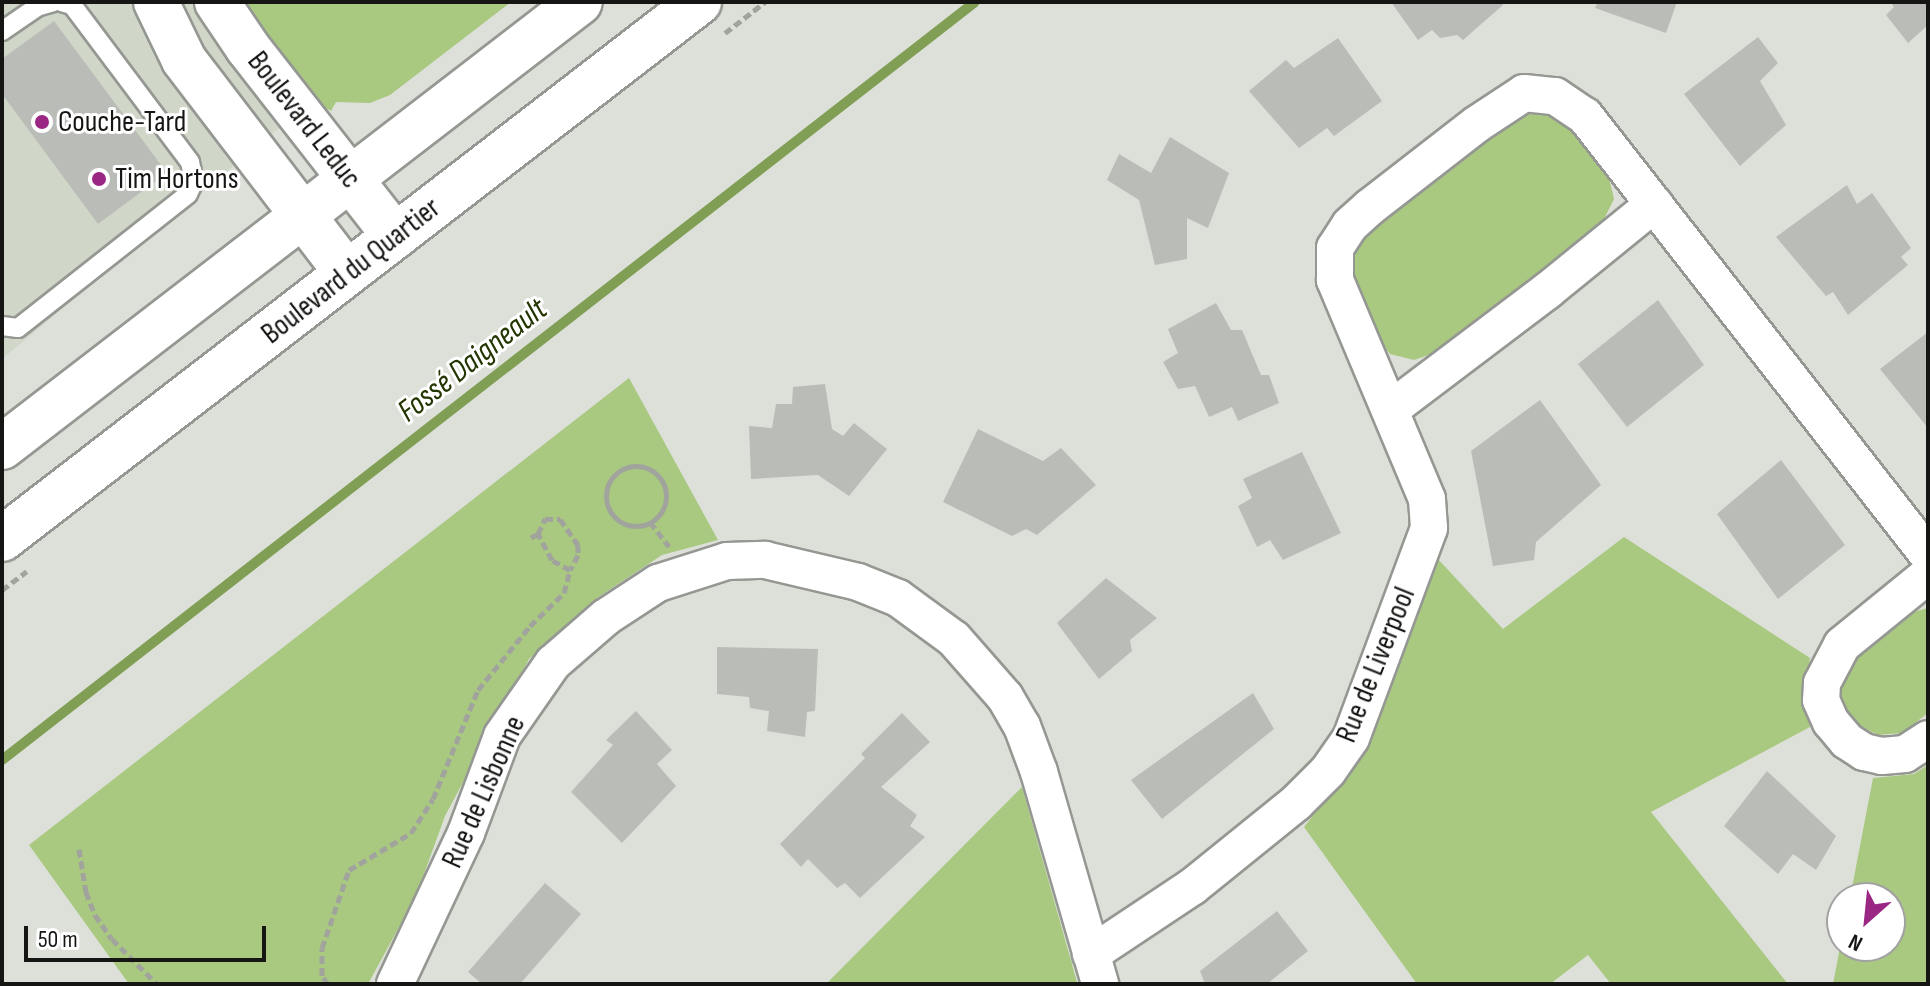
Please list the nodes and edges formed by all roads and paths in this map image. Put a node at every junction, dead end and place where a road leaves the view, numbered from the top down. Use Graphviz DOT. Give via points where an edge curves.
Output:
graph roads {
  1 [pos="53,2"];
  2 [pos="61,2"];
  3 [pos="156,2"];
  4 [pos="217,2"];
  5 [pos="580,2"];
  6 [pos="699,2"];
  7 [pos="2,31"];
  8 [pos="350,179"];
  9 [pos="1654,204"];
  10 [pos="302,216"];
  11 [pos="395,236"];
  12 [pos="347,273"];
  13 [pos="2,326"];
  14 [pos="1391,409"];
  15 [pos="2,447"];
  16 [pos="665,489"];
  17 [pos="538,534"];
  18 [pos="530,538"];
  19 [pos="2,539"];
  20 [pos="1928,555"];
  21 [pos="570,570"];
  22 [pos="1928,575"];
  23 [pos="1928,739"];
  24 [pos="79,849"];
  25 [pos="1096,969"];
  26 [pos="157,984"];
  27 [pos="328,984"];
  28 [pos="395,984"];
  1 -- 7 [label="lane"];
  2 -- 13 [label="lane" via="72,5 190,162 194,181 188,194 18,328"];
  3 -- 10 [label="main road, Boulevard Leduc" via="184,60"];
  4 -- 8 [label="main road, Boulevard Leduc"];
  5 -- 8 [label="main road"];
  6 -- 11 [label="main road, Boulevard du Quartier"];
  8 -- 10 [label="main road"];
  8 -- 11 [label="main road, Boulevard Leduc"];
  9 -- 14 [label="street"];
  9 -- 14 [label="street, Rue de Liverpool" via="1585,116 1555,96 1524,93 1370,207 1335,248 1335,280"];
  9 -- 20 [label="street, Rue de Liverpool"];
  10 -- 12 [label="main road, Boulevard Leduc"];
  10 -- 15 [label="main road"];
  11 -- 12 [label="main road, Boulevard du Quartier"];
  12 -- 19 [label="main road, Boulevard du Quartier"];
  14 -- 25 [label="street, Rue de Liverpool" via="1427,499 1429,528 1351,738 1296,803"];
  16 -- 16 [label="path" via="657,516 641,525 621,522 608,508 611,479 627,467 646,468"];
  17 -- 18 [label="path"];
  17 -- 21 [label="path" via="552,560"];
  17 -- 21 [label="path" via="545,519 560,519 578,545"];
  21 -- 27 [label="path" via="564,593 478,690 433,799 411,833 349,870 322,948 322,976"];
  22 -- 23 [label="street" via="1842,645 1822,683 1821,700 1831,722 1864,752 1905,754"];
  24 -- 26 [label="path" via="95,915"];
  25 -- 28 [label="street, Rue de Lisbonne" via="1039,772 1005,697 975,661 898,598 858,582 765,560 727,561 658,583 578,638 541,678 502,736 466,833"];
}
